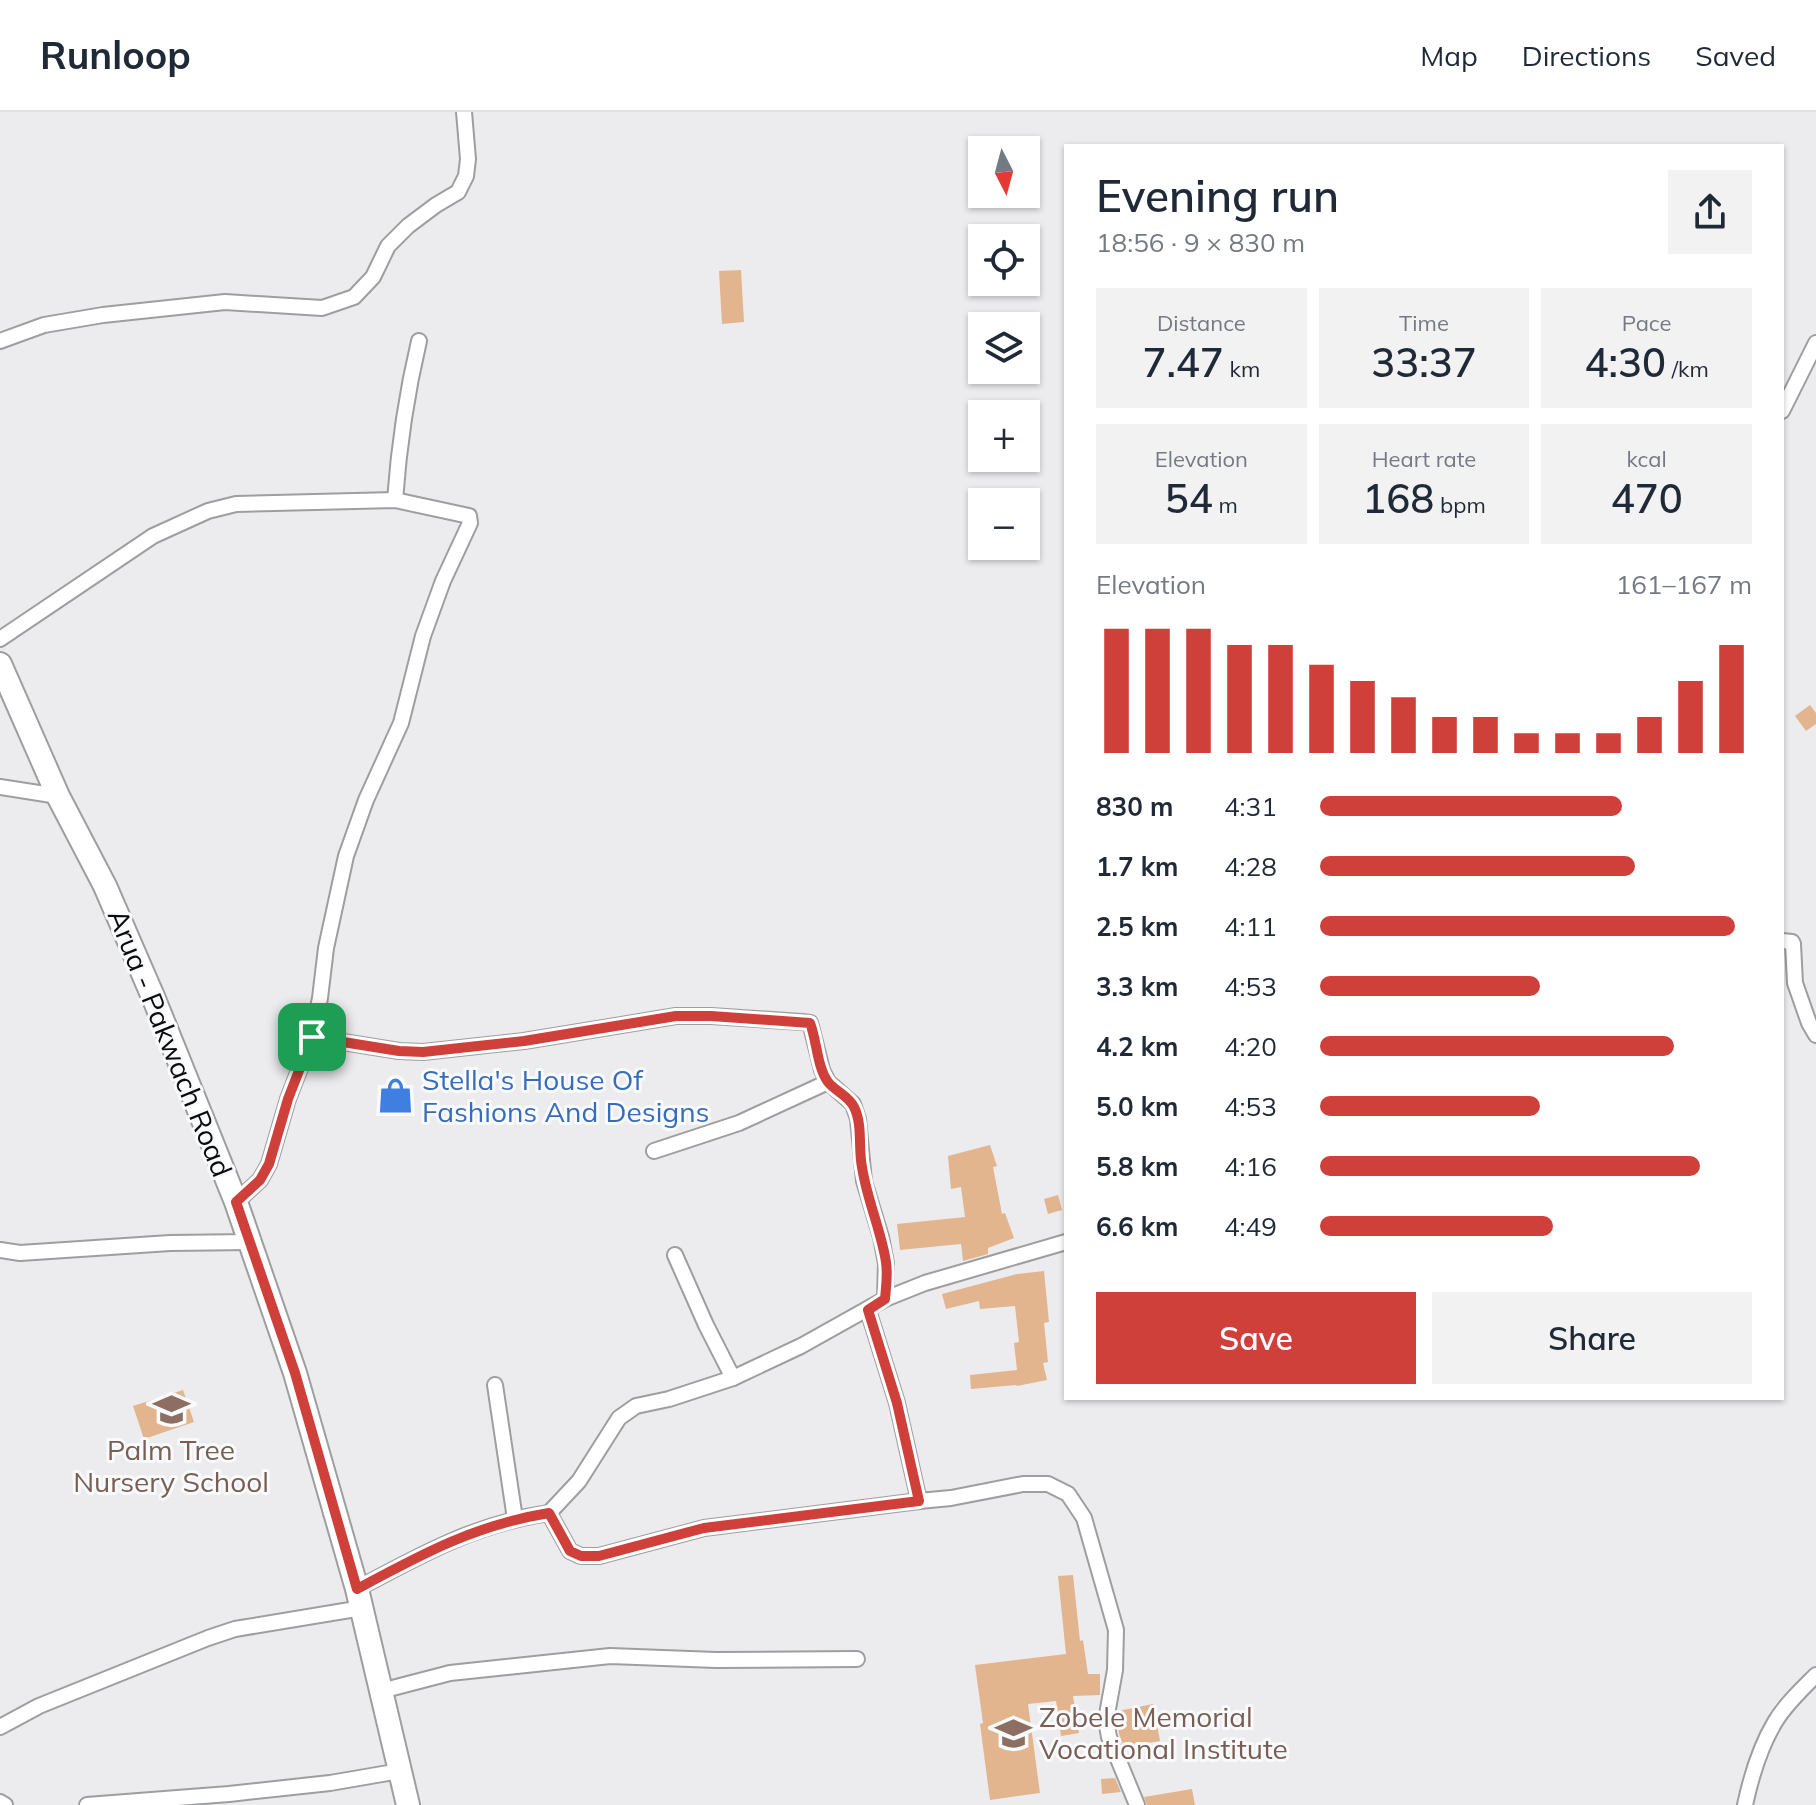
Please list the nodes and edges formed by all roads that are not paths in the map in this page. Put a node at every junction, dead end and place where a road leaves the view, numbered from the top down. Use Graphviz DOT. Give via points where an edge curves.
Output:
graph roads {
  1 [pos="464,112"];
  2 [pos="0,341"];
  3 [pos="419,341"];
  4 [pos="1816,343"];
  5 [pos="1784,407"];
  6 [pos="395,500"];
  7 [pos="0,639"];
  8 [pos="0,664"];
  9 [pos="0,787"];
  10 [pos="58,796"];
  11 [pos="1784,941"];
  12 [pos="1816,1035"];
  13 [pos="312,1037"];
  14 [pos="828,1082"];
  15 [pos="654,1151"];
  16 [pos="236,1202"];
  17 [pos="250,1242"];
  18 [pos="1064,1243"];
  19 [pos="0,1250"];
  20 [pos="675,1255"];
  21 [pos="885,1299"];
  22 [pos="868,1310"];
  23 [pos="733,1378"];
  24 [pos="495,1385"];
  25 [pos="919,1501"];
  26 [pos="549,1513"];
  27 [pos="515,1519"];
  28 [pos="359,1598"];
  29 [pos="857,1659"];
  30 [pos="1816,1675"];
  31 [pos="381,1691"];
  32 [pos="0,1727"];
  33 [pos="400,1771"];
  34 [pos="87,1805"];
  35 [pos="408,1805"];
  36 [pos="1137,1805"];
  37 [pos="1745,1805"];
  1 -- 2 [label="street" via="468,159 458,192 388,246 373,277 354,297 322,308 225,302 103,315 44,325"];
  3 -- 6 [label="street" via="399,439"];
  4 -- 5 [label="street"];
  6 -- 7 [label="street" via="236,504 208,511 153,536"];
  6 -- 13 [label="street" via="464,513 470,523 423,636 401,723 346,856"];
  8 -- 10 [label="main road, Arua - Pakwach Road"];
  9 -- 10 [label="street"];
  10 -- 16 [label="main road, Arua - Pakwach Road" via="105,886"];
  11 -- 12 [label="street" via="1793,944 1795,983"];
  13 -- 14 [label="street" via="423,1052 676,1016 802,1022 810,1023"];
  13 -- 16 [label="street" via="269,1164"];
  14 -- 15 [label="street" via="739,1123"];
  14 -- 21 [label="street" via="853,1104 858,1119 864,1181 886,1263"];
  16 -- 17 [label="main road, Arua - Pakwach Road"];
  17 -- 19 [label="street"];
  17 -- 28 [label="main road, Arua - Pakwach Road" via="295,1373"];
  18 -- 21 [label="street"];
  20 -- 23 [label="street"];
  21 -- 22 [label="street"];
  22 -- 23 [label="street"];
  22 -- 25 [label="street" via="897,1403"];
  23 -- 26 [label="street" via="626,1411 579,1481"];
  24 -- 27 [label="street"];
  25 -- 26 [label="street" via="704,1528 599,1556 570,1551"];
  25 -- 36 [label="street" via="1023,1484 1048,1484 1068,1494 1084,1518 1116,1630 1106,1720"];
  26 -- 27 [label="street"];
  27 -- 28 [label="street" via="438,1546"];
  28 -- 31 [label="main road, Arua - Pakwach Road"];
  28 -- 32 [label="street" via="208,1638"];
  29 -- 31 [label="street" via="610,1656 450,1673"];
  30 -- 37 [label="street" via="1776,1720"];
  31 -- 33 [label="main road, Arua - Pakwach Road"];
  33 -- 34 [label="street" via="229,1794"];
  33 -- 35 [label="main road, Arua - Pakwach Road"];
}
